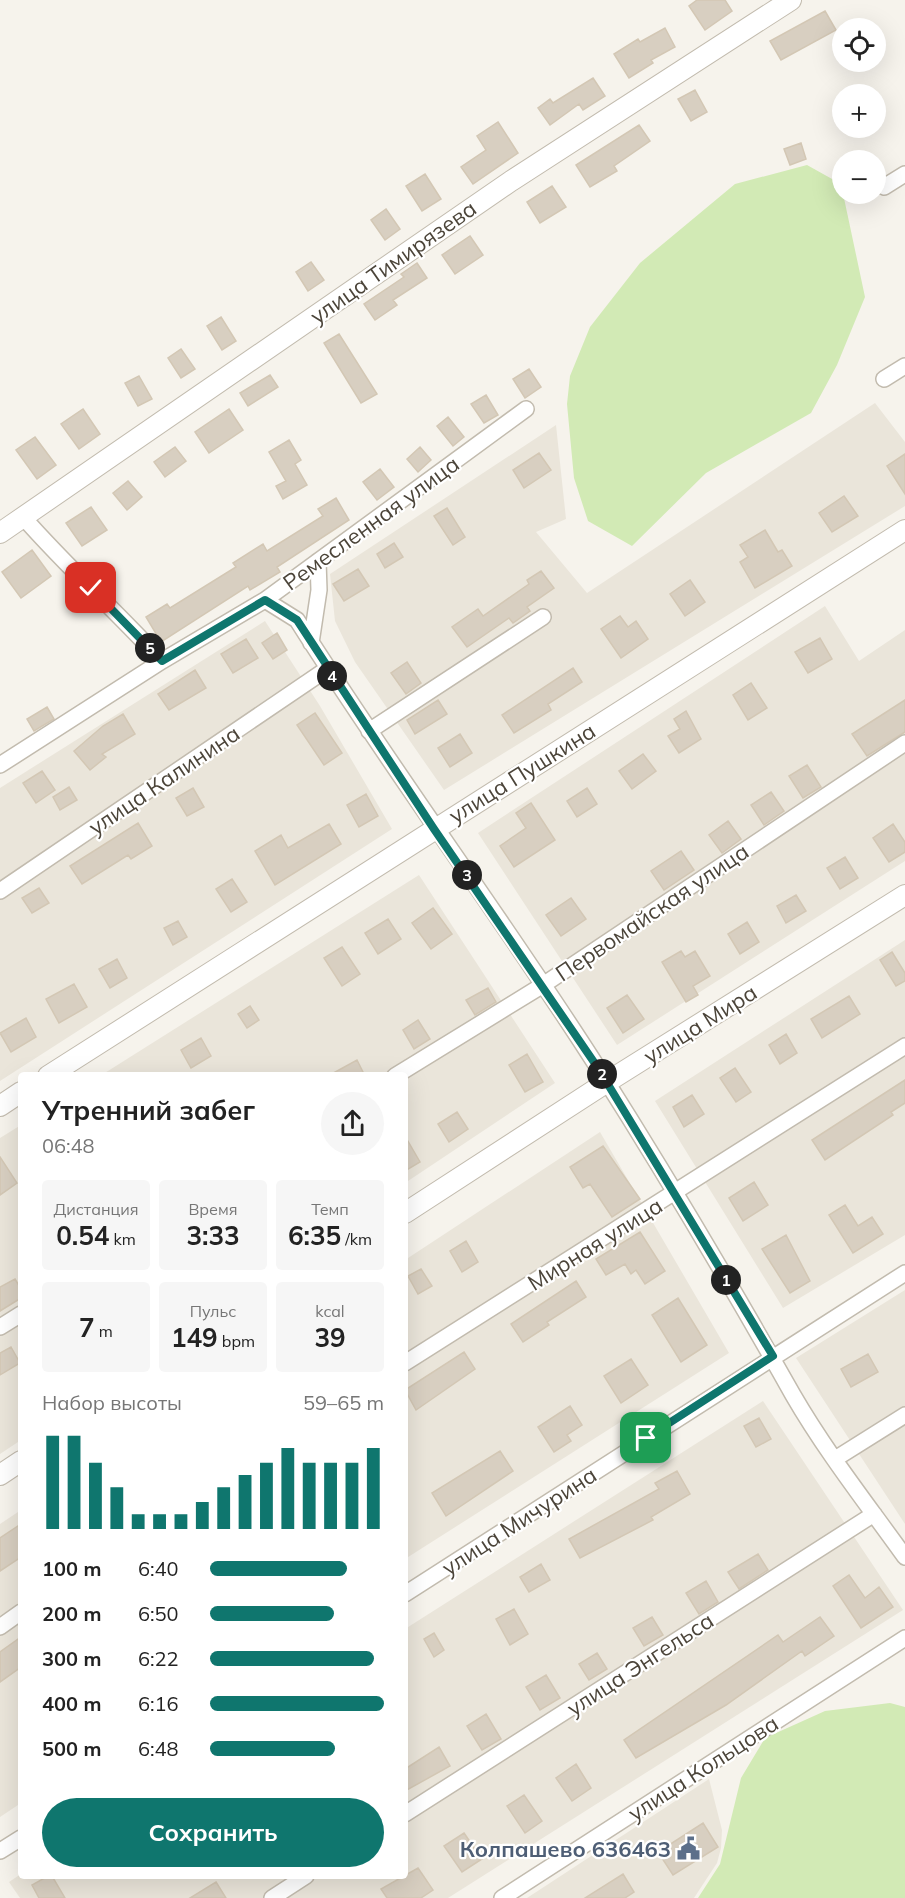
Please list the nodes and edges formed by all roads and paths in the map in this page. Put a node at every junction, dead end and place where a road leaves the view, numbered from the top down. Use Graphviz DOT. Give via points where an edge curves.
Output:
graph roads {
  1 [pos="791,0"];
  2 [pos="905,174"];
  3 [pos="886,186"];
  4 [pos="905,366"];
  5 [pos="884,379"];
  6 [pos="526,409"];
  7 [pos="24,518"];
  8 [pos="905,530"];
  9 [pos="0,533"];
  10 [pos="318,561"];
  11 [pos="265,600"];
  12 [pos="543,617"];
  13 [pos="311,643"];
  14 [pos="162,661"];
  15 [pos="327,669"];
  16 [pos="369,731"];
  17 [pos="905,743"];
  18 [pos="0,765"];
  19 [pos="434,829"];
  20 [pos="0,891"];
  21 [pos="905,895"];
  22 [pos="543,985"];
  23 [pos="905,1046"];
  24 [pos="54,1072"];
  25 [pos="402,1072"];
  26 [pos="607,1082"];
  27 [pos="18,1094"];
  28 [pos="0,1106"];
  29 [pos="675,1193"];
  30 [pos="408,1211"];
  31 [pos="905,1272"];
  32 [pos="18,1316"];
  33 [pos="0,1327"];
  34 [pos="773,1356"];
  35 [pos="408,1361"];
  36 [pos="905,1415"];
  37 [pos="835,1459"];
  38 [pos="18,1463"];
  39 [pos="0,1475"];
  40 [pos="874,1514"];
  41 [pos="905,1557"];
  42 [pos="408,1592"];
  43 [pos="18,1614"];
  44 [pos="0,1627"];
  45 [pos="905,1638"];
  46 [pos="408,1812"];
  47 [pos="18,1840"];
  48 [pos="0,1851"];
  49 [pos="301,1879"];
  50 [pos="272,1898"];
  51 [pos="502,1898"];
  1 -- 7 [label="street, улица Тимирязева" via="510,181"];
  2 -- 3 [label="street"];
  4 -- 5 [label="street"];
  6 -- 10 [label="street, Ремесленная улица"];
  7 -- 9 [label="street, улица Тимирязева"];
  7 -- 14 [label="street"];
  8 -- 19 [label="street, улица Пушкина"];
  10 -- 11 [label="street, Ремесленная улица"];
  10 -- 13 [label="street" via="319,590"];
  11 -- 13 [label="street" via="297,620"];
  11 -- 14 [label="street, Ремесленная улица"];
  12 -- 16 [label="street"];
  13 -- 15 [label="street"];
  14 -- 18 [label="street, Ремесленная улица"];
  15 -- 16 [label="street"];
  15 -- 20 [label="street, улица Калинина"];
  16 -- 19 [label="street"];
  17 -- 22 [label="street, Первомайская улица"];
  19 -- 22 [label="street"];
  19 -- 24 [label="street, улица Пушкина"];
  21 -- 26 [label="street, улица Мира"];
  22 -- 25 [label="street, Первомайская улица"];
  22 -- 26 [label="street"];
  23 -- 29 [label="street, Мирная улица"];
  26 -- 29 [label="street"];
  26 -- 30 [label="street, улица Мира"];
  27 -- 28 [label="street"];
  29 -- 34 [label="street"];
  29 -- 35 [label="street, Мирная улица"];
  31 -- 34 [label="street, улица Мичурина"];
  32 -- 33 [label="street"];
  34 -- 37 [label="street"];
  34 -- 42 [label="street, улица Мичурина"];
  36 -- 37 [label="street"];
  37 -- 40 [label="street"];
  38 -- 39 [label="street"];
  40 -- 41 [label="street"];
  40 -- 46 [label="street, улица Энгельса"];
  43 -- 44 [label="street"];
  45 -- 51 [label="street, улица Кольцова"];
  47 -- 48 [label="street"];
  49 -- 50 [label="street"];
}
